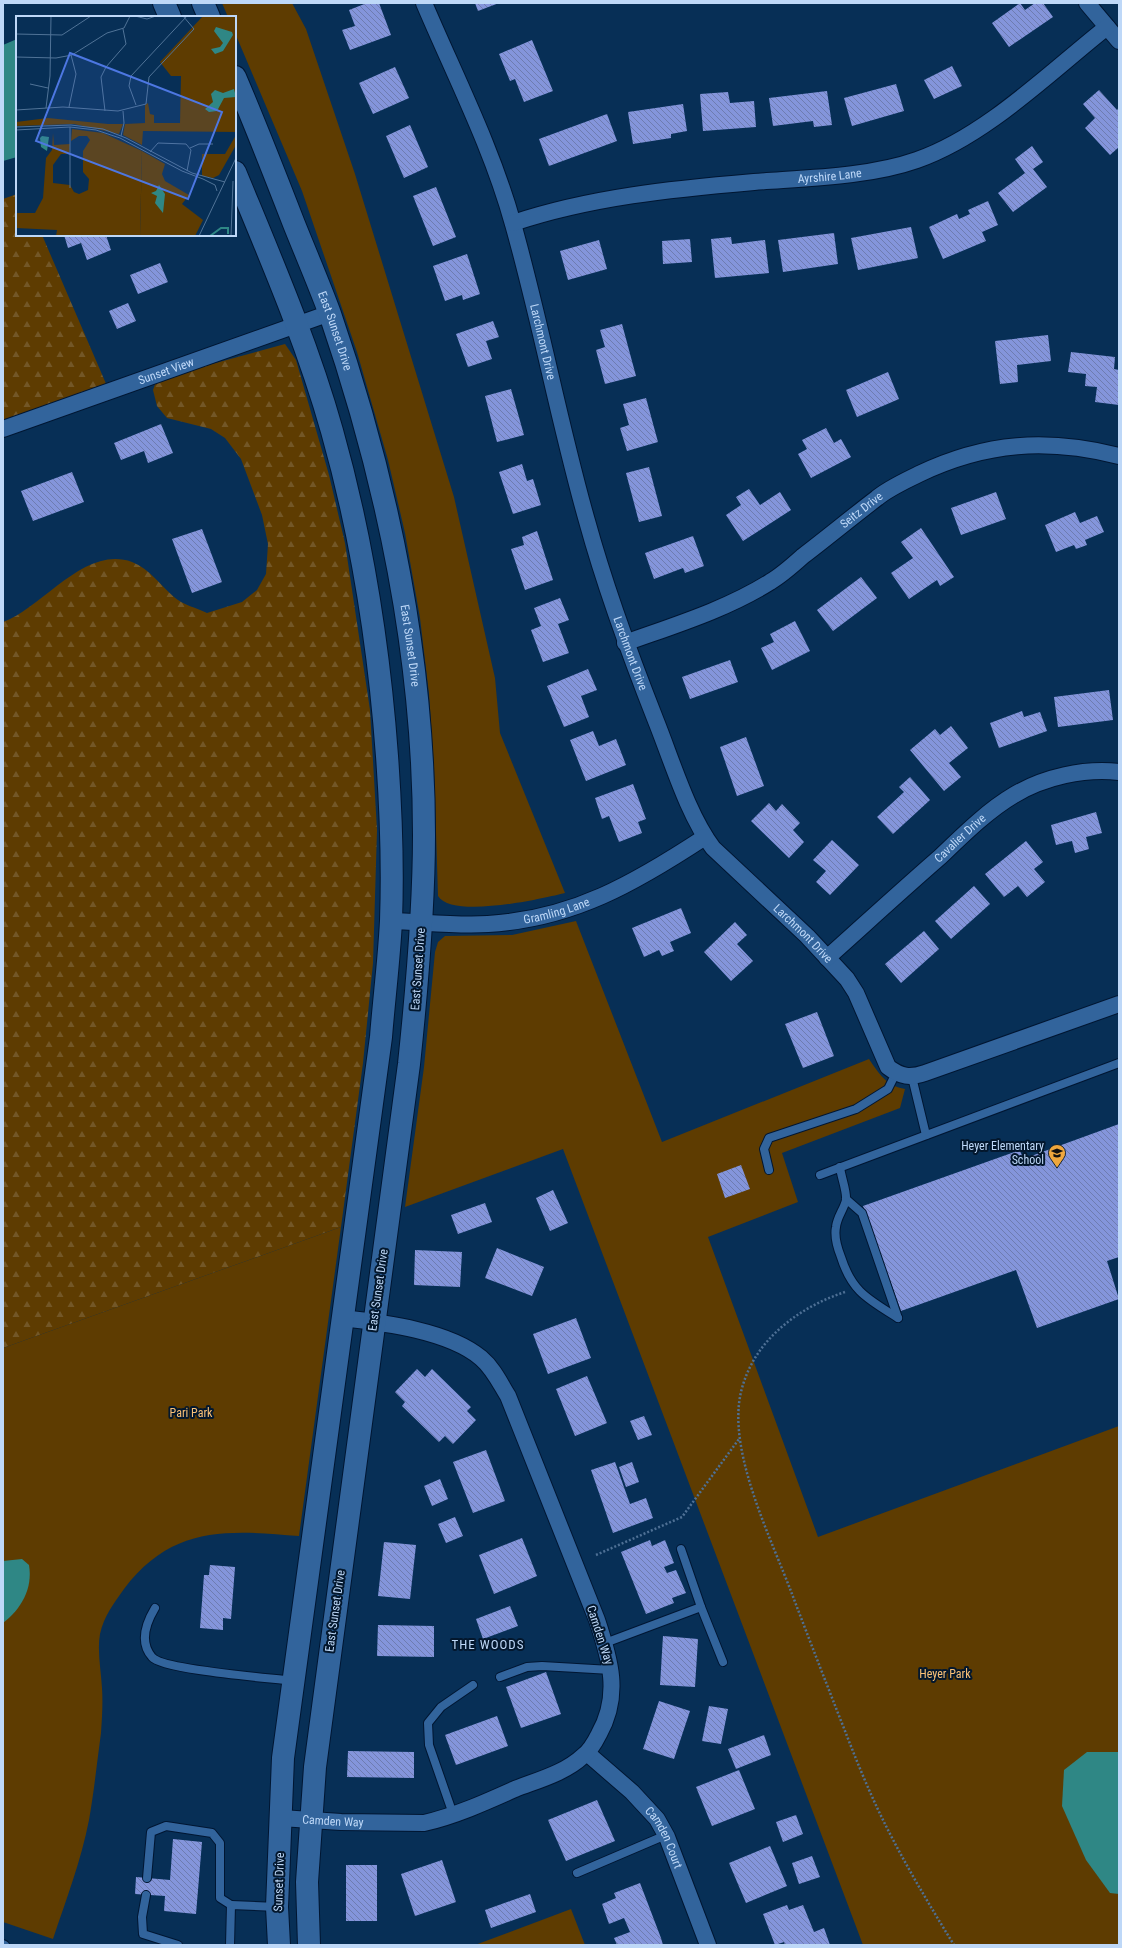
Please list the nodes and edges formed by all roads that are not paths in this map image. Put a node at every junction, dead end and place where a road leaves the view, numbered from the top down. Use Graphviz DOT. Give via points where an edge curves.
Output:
graph roads {
  1 [pos="164,3"];
  2 [pos="202,3"];
  3 [pos="424,3"];
  4 [pos="1087,3"];
  5 [pos="170,16"];
  6 [pos="208,16"];
  7 [pos="1107,27"];
  8 [pos="1119,41"];
  9 [pos="236,79"];
  10 [pos="236,174"];
  11 [pos="513,223"];
  12 [pos="330,313"];
  13 [pos="297,325"];
  14 [pos="3,429"];
  15 [pos="1119,456"];
  16 [pos="626,643"];
  17 [pos="1119,772"];
  18 [pos="705,837"];
  19 [pos="391,921"];
  20 [pos="422,922"];
  21 [pos="827,958"];
  22 [pos="1119,1004"];
  23 [pos="1119,1064"];
  24 [pos="896,1073"];
  25 [pos="912,1077"];
  26 [pos="926,1135"];
  27 [pos="840,1167"];
  28 [pos="769,1170"];
  29 [pos="820,1175"];
  30 [pos="846,1200"];
  31 [pos="343,1318"];
  32 [pos="374,1322"];
  33 [pos="681,1549"];
  34 [pos="702,1607"];
  35 [pos="155,1608"];
  36 [pos="604,1643"];
  37 [pos="723,1662"];
  38 [pos="611,1670"];
  39 [pos="500,1677"];
  40 [pos="293,1681"];
  41 [pos="473,1685"];
  42 [pos="587,1753"];
  43 [pos="453,1814"];
  44 [pos="281,1818"];
  45 [pos="310,1821"];
  46 [pos="666,1835"];
  47 [pos="577,1873"];
  48 [pos="147,1878"];
  49 [pos="146,1895"];
  50 [pos="231,1905"];
  51 [pos="277,1907"];
  52 [pos="178,1945"];
  53 [pos="230,1945"];
  54 [pos="279,1945"];
  55 [pos="309,1945"];
  56 [pos="708,1945"];
  1 -- 5 [label="main road"];
  2 -- 6 [label="main road"];
  3 -- 11 [label="street, Larchmont Drive" via="489,153"];
  4 -- 7 [label="street"];
  7 -- 8 [label="street"];
  7 -- 11 [label="street, Ayrshire Lane" via="991,121 954,144 916,161 880,170 688,187 624,196 545,212"];
  9 -- 12 [label="main road, East Sunset Drive"];
  10 -- 13 [label="main road"];
  11 -- 16 [label="street, Larchmont Drive" via="586,520"];
  12 -- 13 [label="street, Sunset View"];
  12 -- 20 [label="main road, East Sunset Drive" via="367,437 395,552 408,635 421,767 424,832"];
  13 -- 14 [label="street, Sunset View"];
  13 -- 19 [label="main road" via="332,431 356,529 373,621 385,727 391,814"];
  15 -- 16 [label="street, Seitz Drive" via="1089,448 1030,445 988,449 936,466 878,496 772,581 741,599"];
  16 -- 18 [label="street, Larchmont Drive" via="684,792"];
  17 -- 21 [label="street, Cavalier Drive" via="1089,772 1064,776 1038,783 1014,795 984,816"];
  18 -- 20 [label="street, Gramling Lane" via="630,884 573,908 524,920 487,924"];
  18 -- 21 [label="street, Larchmont Drive" via="713,848"];
  19 -- 20 [label="street, Gramling Lane"];
  19 -- 31 [label="main road" via="381,1037"];
  20 -- 32 [label="main road, East Sunset Drive" via="418,988 409,1064"];
  21 -- 24 [label="street, Larchmont Drive" via="847,979 856,993 881,1053 888,1067"];
  22 -- 25 [label="street"];
  23 -- 26 [label="lane"];
  24 -- 25 [label="street"];
  24 -- 28 [label="lane" via="888,1089 856,1109 769,1138 764,1150"];
  25 -- 26 [label="lane"];
  26 -- 27 [label="lane"];
  27 -- 29 [label="lane"];
  27 -- 30 [label="lane"];
  30 -- 30 [label="lane" via="836,1225 836,1244 845,1269 856,1288 869,1300 898,1318 862,1213"];
  31 -- 32 [label="street, Camden Way"];
  31 -- 40 [label="main road"];
  32 -- 36 [label="street, Camden Way" via="447,1338 467,1347 494,1373 508,1396"];
  32 -- 45 [label="main road, East Sunset Drive" via="325,1686"];
  33 -- 34 [label="lane"];
  34 -- 36 [label="lane"];
  34 -- 37 [label="lane"];
  35 -- 40 [label="lane" via="147,1621 146,1644 152,1657 160,1662 183,1668"];
  36 -- 38 [label="street, Camden Way"];
  38 -- 39 [label="lane" via="535,1666"];
  38 -- 42 [label="street, Camden Way" via="612,1687 608,1713 603,1728"];
  40 -- 44 [label="main road" via="283,1758"];
  41 -- 43 [label="lane" via="441,1707 428,1723 429,1745"];
  42 -- 43 [label="street, Camden Way" via="560,1772"];
  42 -- 46 [label="street, Camden Court" via="632,1792 656,1819"];
  43 -- 45 [label="street, Camden Way" via="424,1823"];
  44 -- 45 [label="street, Camden Way"];
  44 -- 51 [label="main road, Sunset Drive"];
  45 -- 55 [label="main road, East Sunset Drive"];
  46 -- 47 [label="lane"];
  46 -- 56 [label="street, Camden Court"];
  48 -- 50 [label="lane" via="151,1832 166,1826 212,1833 220,1843 220,1898"];
  49 -- 52 [label="lane" via="142,1917 144,1934"];
  50 -- 51 [label="lane"];
  50 -- 53 [label="lane"];
  51 -- 54 [label="main road, Sunset Drive"];
}
